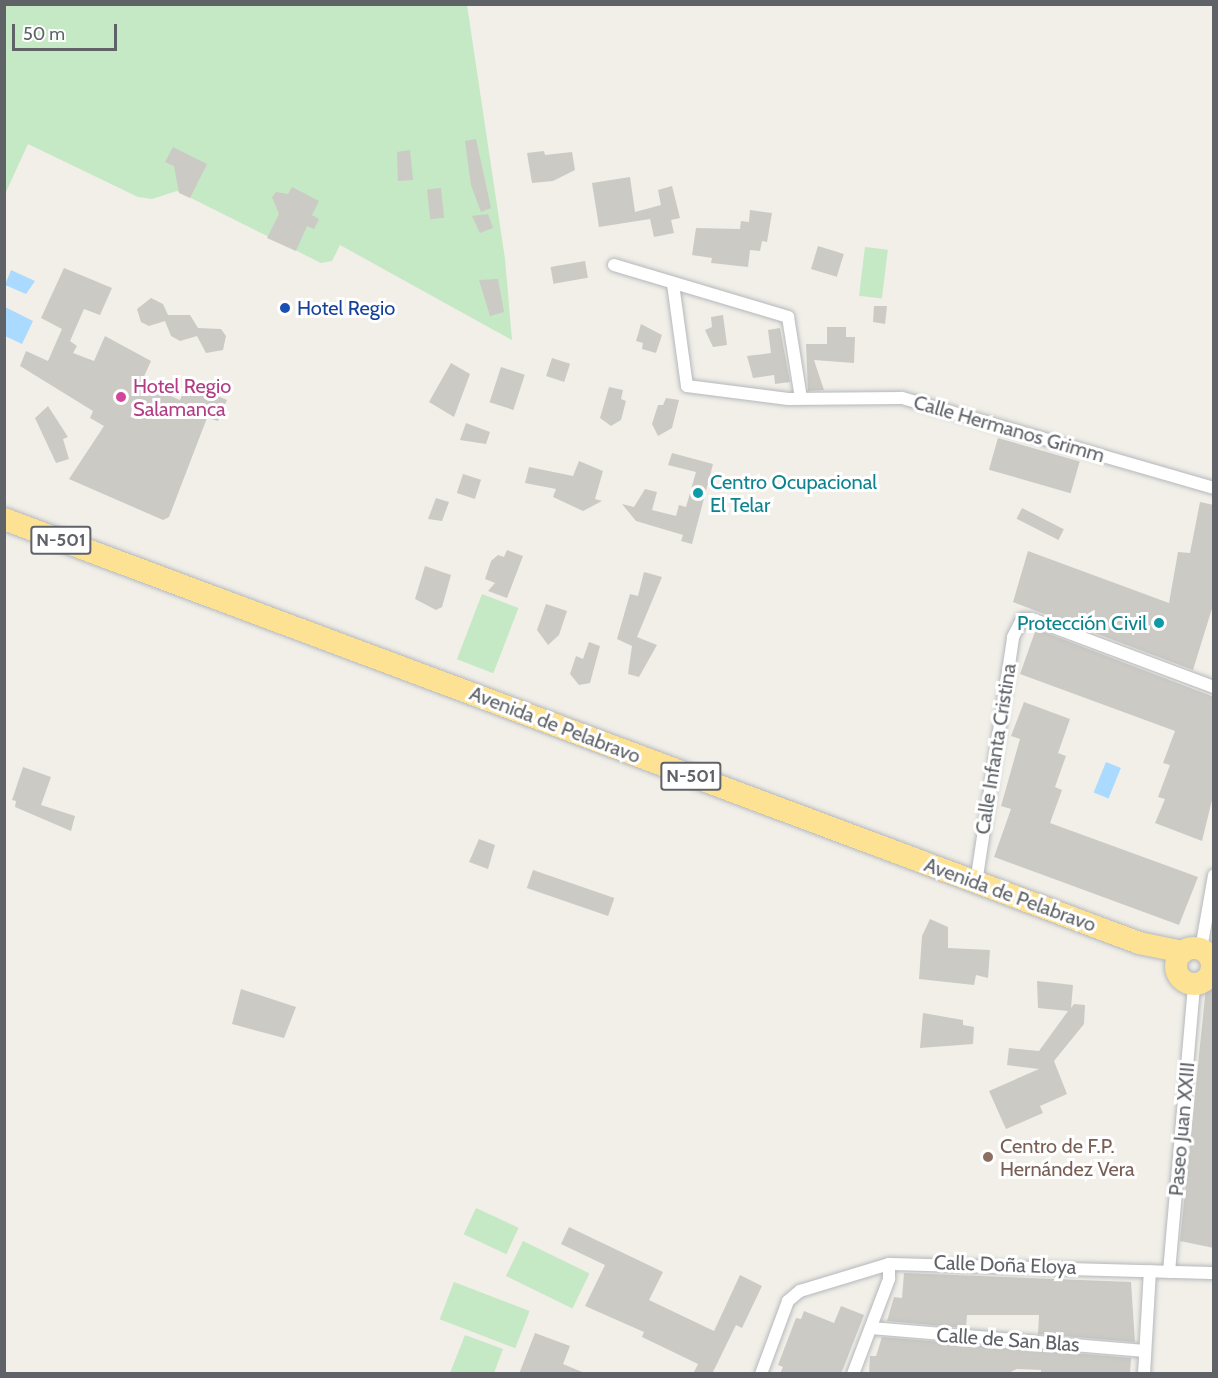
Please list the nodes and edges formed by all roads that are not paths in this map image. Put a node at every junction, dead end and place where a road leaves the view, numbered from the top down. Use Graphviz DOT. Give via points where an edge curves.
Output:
graph roads {
  1 [pos="614,265"];
  2 [pos="673,284"];
  3 [pos="801,398"];
  4 [pos="1214,488"];
  5 [pos="4,519"];
  6 [pos="1214,687"];
  7 [pos="1214,875"];
  8 [pos="976,883"];
  9 [pos="1200,967"];
  10 [pos="889,1264"];
  11 [pos="1150,1271"];
  12 [pos="1169,1272"];
  13 [pos="1214,1273"];
  14 [pos="871,1328"];
  15 [pos="1145,1351"];
  16 [pos="761,1374"];
  17 [pos="853,1374"];
  18 [pos="1144,1374"];
  1 -- 2 [label="street"];
  2 -- 3 [label="street" via="788,317"];
  2 -- 3 [label="street, Calle Hermanos Grimm" via="687,386"];
  3 -- 4 [label="street, Calle Hermanos Grimm" via="902,398"];
  5 -- 8 [label="highway, Avenida de Pelabravo / N-501"];
  6 -- 8 [label="street, Calle Infanta Cristina" via="1032,619 1022,619 1013,637"];
  7 -- 9 [label="street, Paseo Juan XXIII"];
  8 -- 9 [label="highway, Avenida de Pelabravo / N-501"];
  9 -- 12 [label="street, Paseo Juan XXIII"];
  10 -- 11 [label="street, Calle Doña Eloya"];
  10 -- 14 [label="street" via="889,1279"];
  10 -- 16 [label="street, Calle Doña Eloya" via="800,1291 788,1302"];
  11 -- 12 [label="street, Calle Doña Eloya"];
  11 -- 15 [label="street"];
  12 -- 13 [label="street, Calle Doña Eloya"];
  14 -- 15 [label="street, Calle de San Blas"];
  14 -- 17 [label="street"];
  15 -- 18 [label="street"];
}
